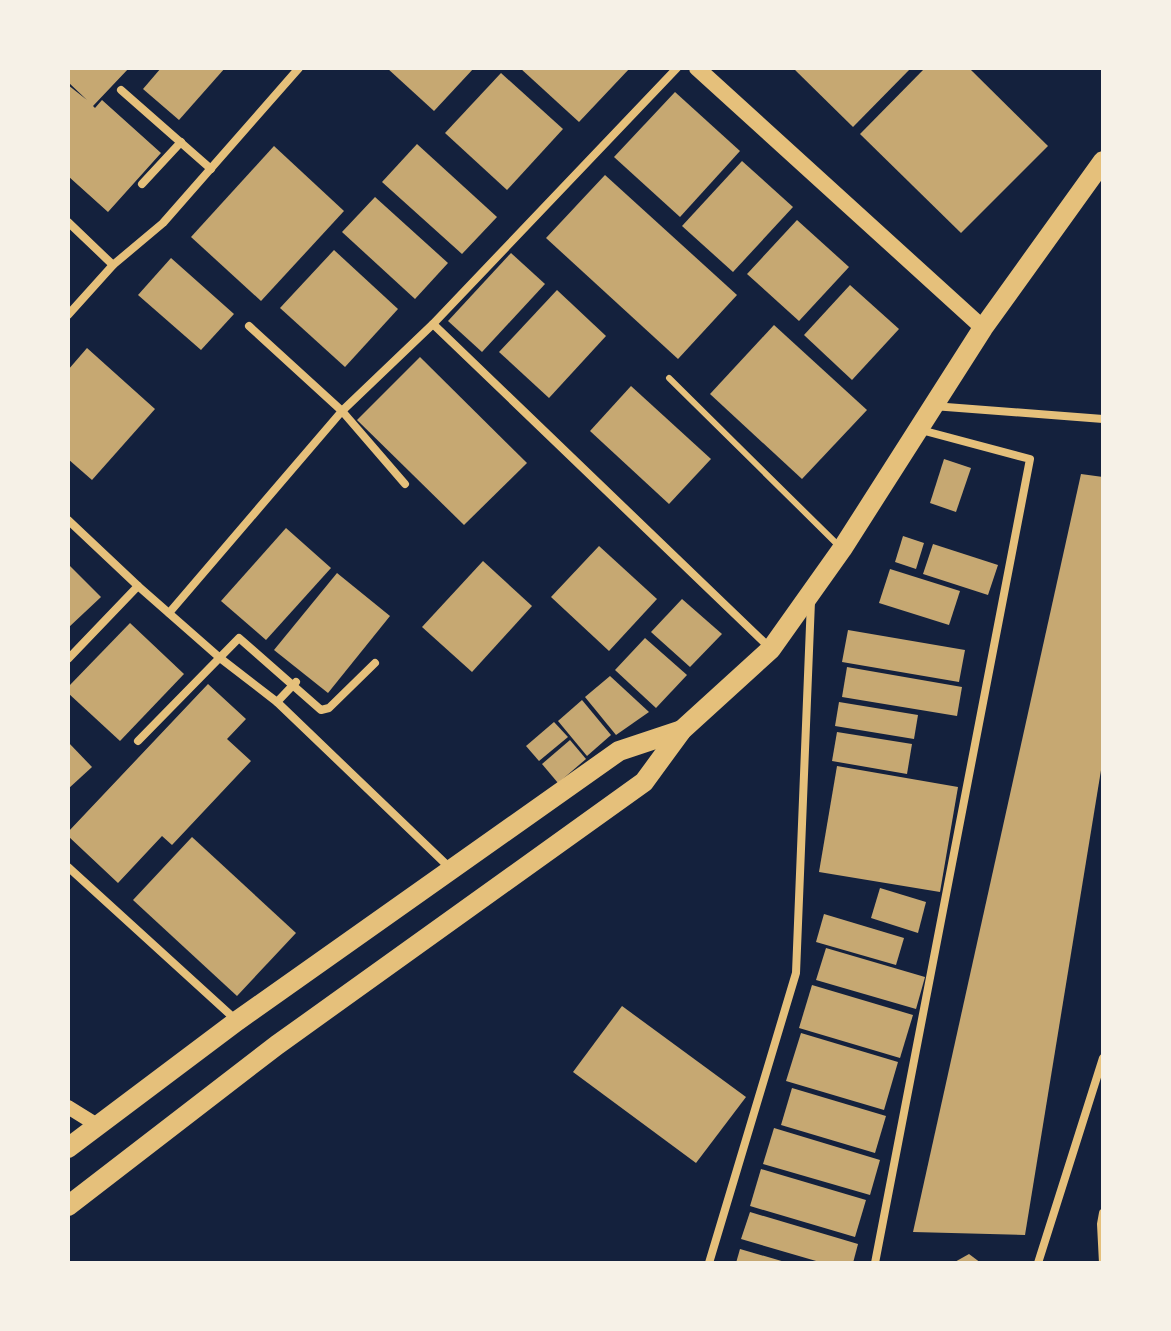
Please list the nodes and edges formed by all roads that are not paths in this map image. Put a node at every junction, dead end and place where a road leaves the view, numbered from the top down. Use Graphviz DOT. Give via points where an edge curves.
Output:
graph roads {
  1 [pos="298,68"];
  2 [pos="677,68"];
  3 [pos="697,68"];
  4 [pos="121,90"];
  5 [pos="181,142"];
  6 [pos="1103,161"];
  7 [pos="211,169"];
  8 [pos="142,184"];
  9 [pos="68,222"];
  10 [pos="113,265"];
  11 [pos="68,315"];
  12 [pos="433,324"];
  13 [pos="249,326"];
  14 [pos="983,328"];
  15 [pos="669,378"];
  16 [pos="933,406"];
  17 [pos="342,411"];
  18 [pos="1103,419"];
  19 [pos="918,429"];
  20 [pos="405,484"];
  21 [pos="68,520"];
  22 [pos="842,549"];
  23 [pos="138,586"];
  24 [pos="812,593"];
  25 [pos="169,613"];
  26 [pos="771,649"];
  27 [pos="220,658"];
  28 [pos="68,659"];
  29 [pos="375,663"];
  30 [pos="296,683"];
  31 [pos="277,702"];
  32 [pos="682,730"];
  33 [pos="138,741"];
  34 [pos="68,867"];
  35 [pos="451,869"];
  36 [pos="237,1021"];
  37 [pos="1103,1058"];
  38 [pos="68,1107"];
  39 [pos="97,1125"];
  40 [pos="68,1148"];
  41 [pos="68,1206"];
  42 [pos="1103,1213"];
  43 [pos="709,1263"];
  44 [pos="875,1263"];
  45 [pos="1038,1263"];
  46 [pos="1103,1263"];
  1 -- 7 [label="street"];
  2 -- 12 [label="street"];
  3 -- 14 [label="main road"];
  4 -- 5 [label="street"];
  5 -- 7 [label="street"];
  5 -- 8 [label="street"];
  6 -- 14 [label="main road"];
  7 -- 10 [label="street" via="163,223"];
  9 -- 10 [label="street"];
  10 -- 11 [label="street"];
  12 -- 17 [label="street"];
  12 -- 26 [label="street"];
  13 -- 17 [label="street"];
  14 -- 16 [label="main road"];
  15 -- 22 [label="lane"];
  16 -- 18 [label="street"];
  16 -- 19 [label="main road"];
  17 -- 20 [label="street"];
  17 -- 25 [label="street"];
  19 -- 22 [label="main road"];
  19 -- 44 [label="street" via="1030,459"];
  21 -- 23 [label="street"];
  22 -- 24 [label="main road"];
  23 -- 25 [label="street"];
  23 -- 28 [label="street"];
  24 -- 26 [label="main road"];
  24 -- 43 [label="street" via="796,973"];
  25 -- 27 [label="street"];
  26 -- 32 [label="main road"];
  27 -- 30 [label="street" via="239,638"];
  27 -- 31 [label="street"];
  27 -- 33 [label="street"];
  29 -- 30 [label="street" via="329,708 321,710"];
  30 -- 31 [label="street"];
  31 -- 35 [label="street"];
  32 -- 35 [label="main road" via="619,751"];
  32 -- 41 [label="main road" via="644,782 277,1045"];
  34 -- 36 [label="street"];
  35 -- 36 [label="main road"];
  36 -- 39 [label="main road"];
  37 -- 45 [label="street"];
  38 -- 39 [label="street"];
  39 -- 40 [label="main road"];
  42 -- 46 [label="street"];
}
